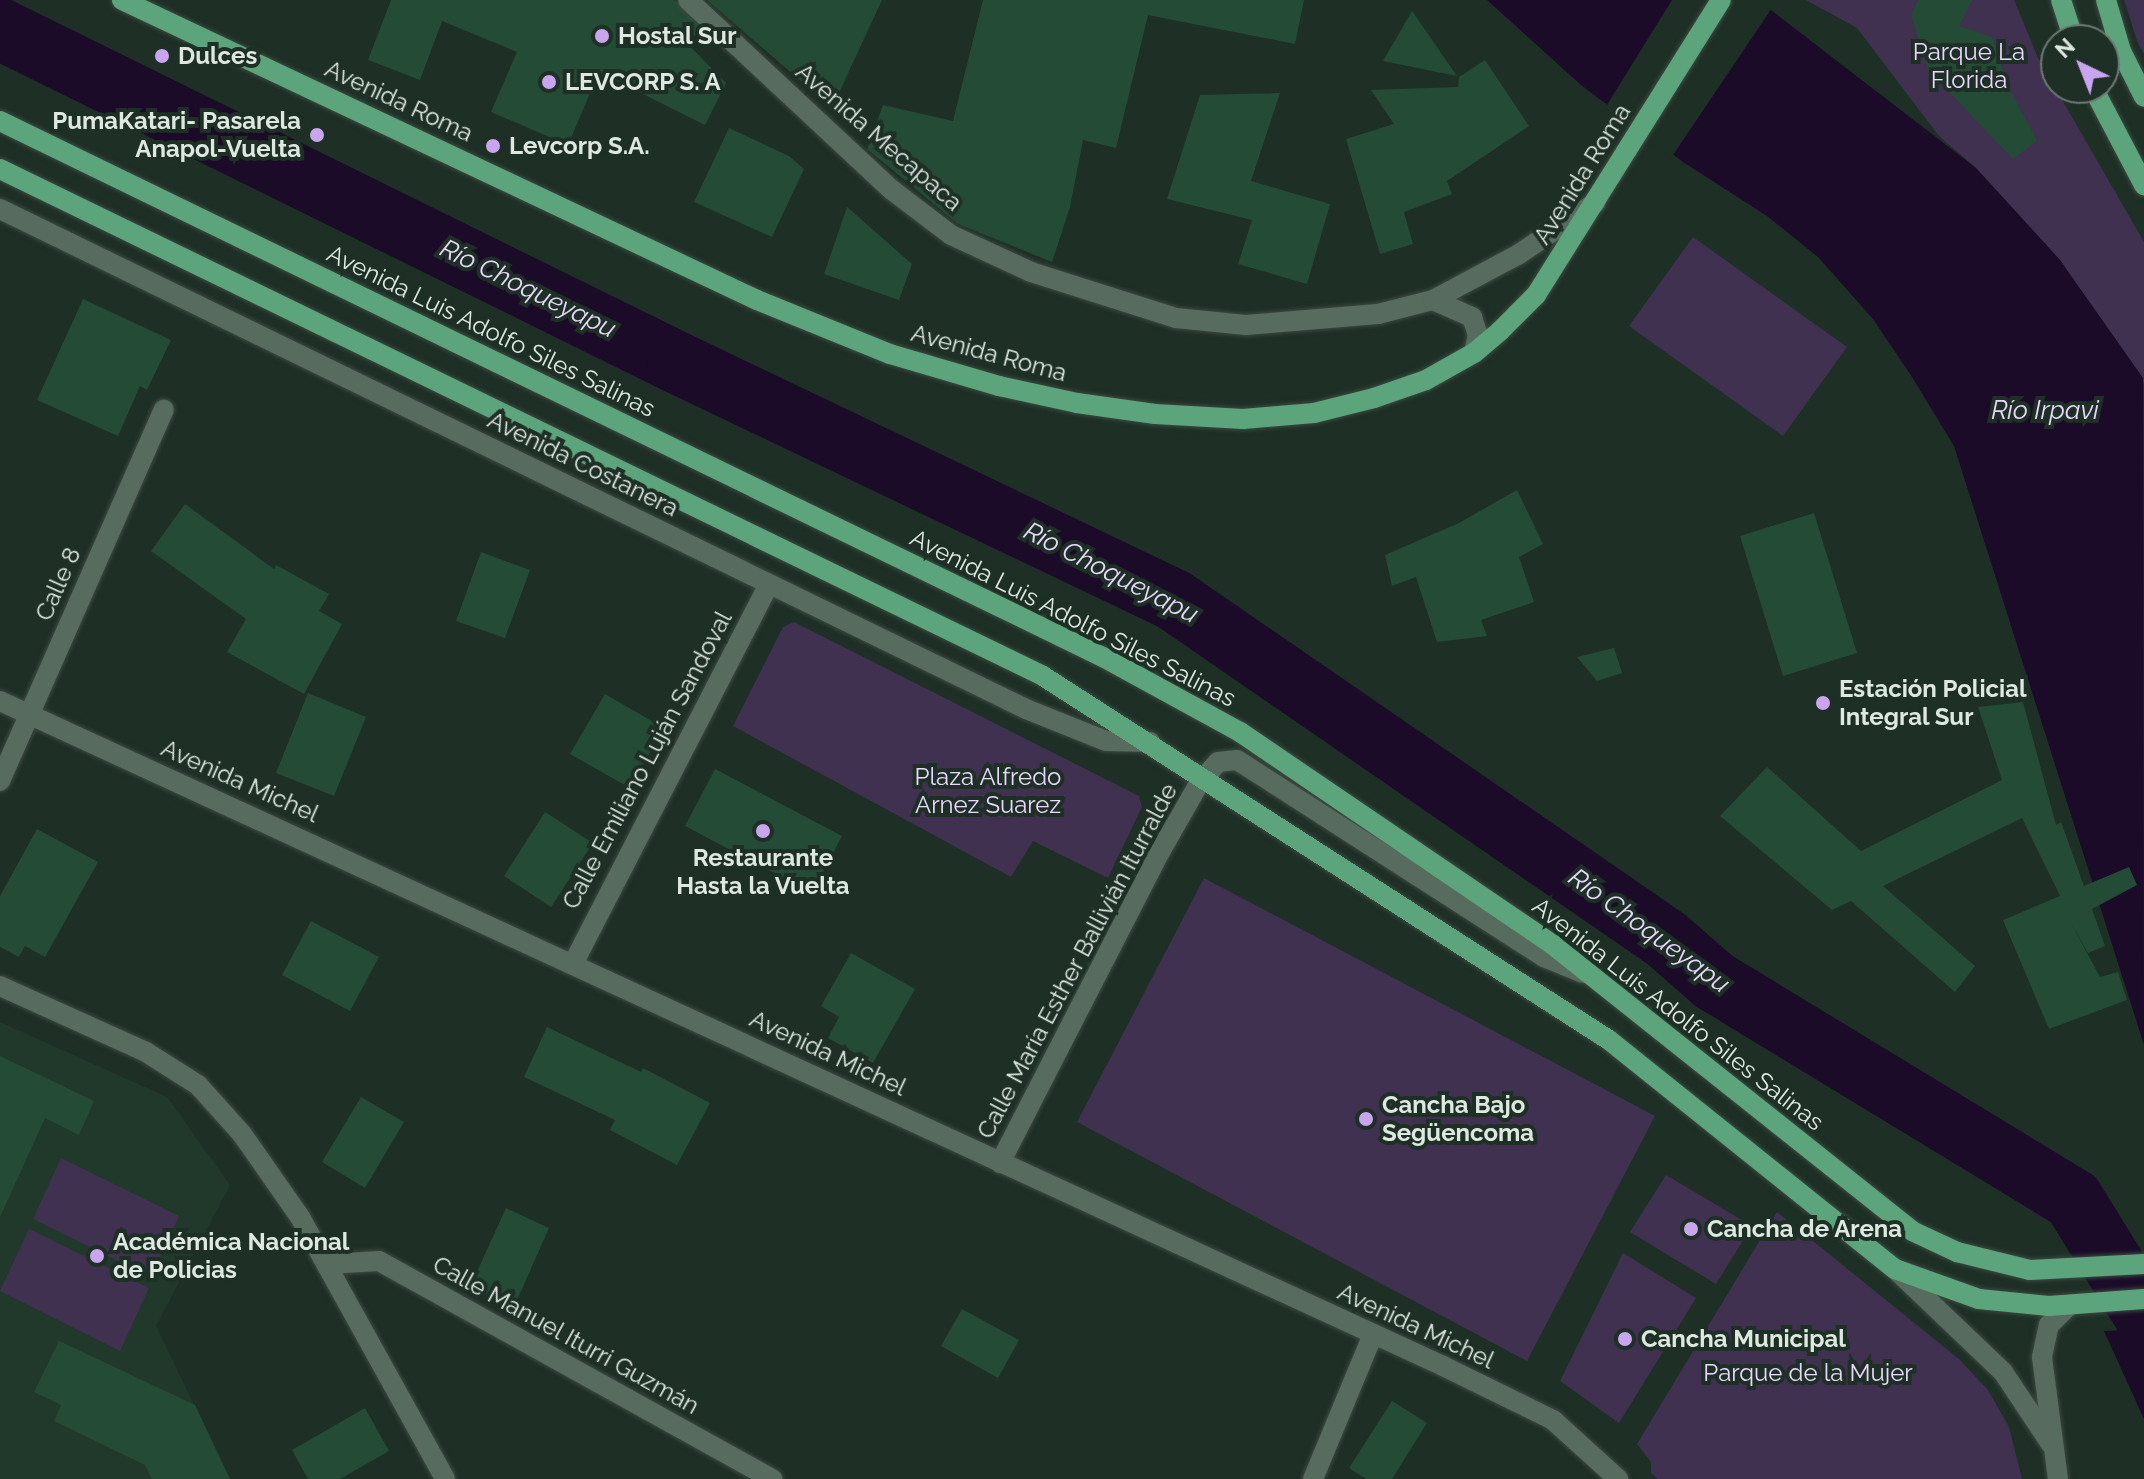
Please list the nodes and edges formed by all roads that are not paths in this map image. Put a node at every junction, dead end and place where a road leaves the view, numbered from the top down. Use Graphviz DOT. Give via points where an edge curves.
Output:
graph roads {
  1 [pos="122,0"];
  2 [pos="688,0"];
  3 [pos="1721,0"];
  4 [pos="2061,0"];
  5 [pos="2106,0"];
  6 [pos="2069,24"];
  7 [pos="2144,97"];
  8 [pos="2101,104"];
  9 [pos="0,121"];
  10 [pos="0,169"];
  11 [pos="2144,185"];
  12 [pos="1595,203"];
  13 [pos="0,209"];
  14 [pos="1433,300"];
  15 [pos="1474,353"];
  16 [pos="164,410"];
  17 [pos="769,584"];
  18 [pos="0,701"];
  19 [pos="28,714"];
  20 [pos="1150,742"];
  21 [pos="0,781"];
  22 [pos="1200,782"];
  23 [pos="574,962"];
  24 [pos="1594,978"];
  25 [pos="0,986"];
  26 [pos="1000,1163"];
  27 [pos="328,1264"];
  28 [pos="2144,1264"];
  29 [pos="1895,1269"];
  30 [pos="2144,1299"];
  31 [pos="2070,1305"];
  32 [pos="1373,1334"];
  33 [pos="2051,1444"];
  34 [pos="445,1479"];
  35 [pos="773,1479"];
  36 [pos="1313,1479"];
  37 [pos="1618,1479"];
  38 [pos="2058,1479"];
  1 -- 15 [label="main road, Avenida Roma" via="757,300 890,354 999,386 1155,414 1243,419 1314,413 1374,398 1426,380"];
  2 -- 14 [label="street, Avenida Mecapaca" via="892,190 951,235 1031,272 1176,318 1246,325 1378,314"];
  3 -- 12 [label="main road, Avenida Roma"];
  4 -- 6 [label="main road"];
  5 -- 7 [label="main road" via="2121,51"];
  8 -- 11 [label="main road"];
  9 -- 24 [label="main road, Avenida Luis Adolfo Siles Salinas" via="1116,665 1240,732"];
  10 -- 20 [label="main road" via="1043,676"];
  12 -- 14 [label="street, Avenida Mecapaca" via="1519,254"];
  12 -- 15 [label="main road, Avenida Roma" via="1536,295"];
  13 -- 17 [label="street, Avenida Costanera"];
  14 -- 15 [label="street" via="1472,317 1478,335"];
  16 -- 19 [label="street, Calle 8"];
  17 -- 20 [label="street, Avenida Costanera" via="1026,709 1106,741"];
  17 -- 23 [label="street, Calle Emiliano Luján Sandoval"];
  18 -- 19 [label="street, Avenida Michel"];
  19 -- 21 [label="street, Calle 8"];
  19 -- 23 [label="street, Avenida Michel"];
  20 -- 22 [label="main road"];
  22 -- 24 [label="street" via="1218,762 1237,760 1544,957"];
  22 -- 26 [label="street, Calle María Esther Ballivián Iturralde"];
  22 -- 29 [label="main road" via="1382,891 1609,1040"];
  23 -- 26 [label="street, Avenida Michel"];
  24 -- 28 [label="main road, Avenida Luis Adolfo Siles Salinas" via="1912,1231 1957,1252 2030,1270"];
  25 -- 27 [label="street" via="146,1052 198,1085 242,1134"];
  26 -- 32 [label="street, Avenida Michel"];
  27 -- 34 [label="street"];
  27 -- 35 [label="street, Calle Manuel Iturri Guzmán" via="339,1259 379,1261"];
  29 -- 31 [label="main road" via="1979,1299"];
  29 -- 33 [label="street" via="2003,1372"];
  30 -- 31 [label="main road"];
  31 -- 33 [label="street" via="2049,1325 2042,1357"];
  32 -- 36 [label="street"];
  32 -- 37 [label="street, Avenida Michel" via="1553,1420"];
  33 -- 38 [label="street"];
}
